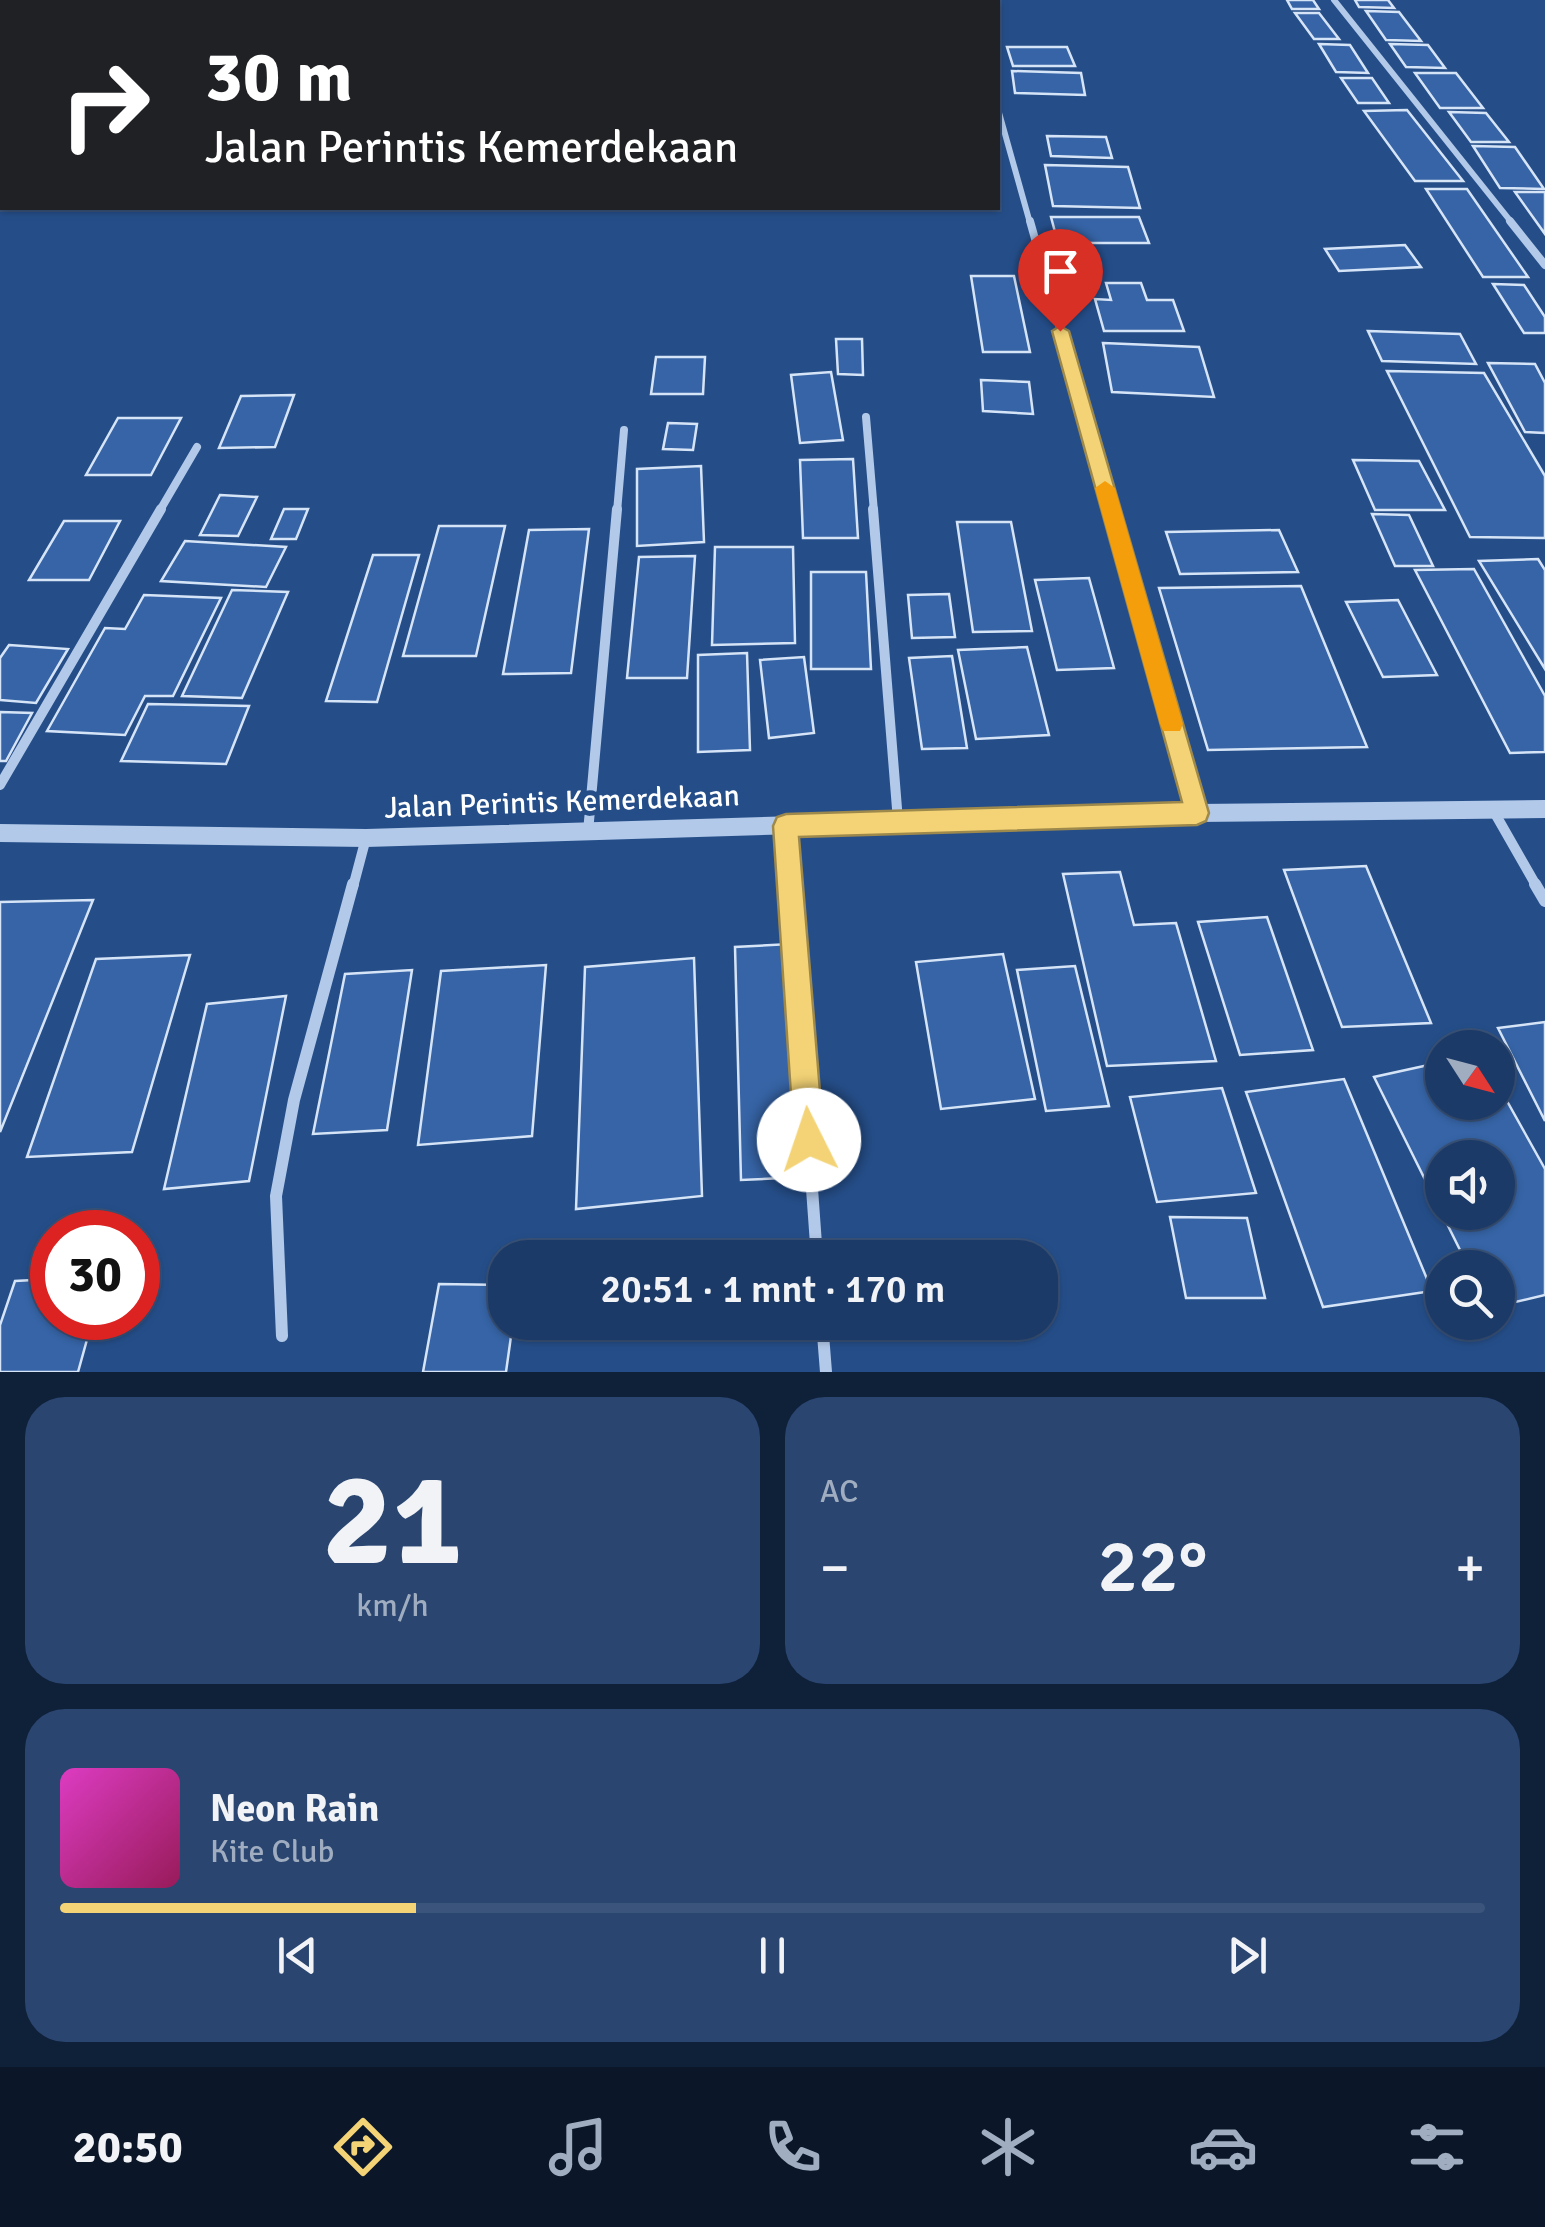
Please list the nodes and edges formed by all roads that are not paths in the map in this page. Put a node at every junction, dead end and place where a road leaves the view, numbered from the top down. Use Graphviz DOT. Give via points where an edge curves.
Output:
graph roads {
  1 [pos="1334,0"];
  2 [pos="1000,116"];
  3 [pos="1545,266"];
  4 [pos="866,417"];
  5 [pos="624,430"];
  6 [pos="197,447"];
  7 [pos="0,785"];
  8 [pos="1545,809"];
  9 [pos="1492,810"];
  10 [pos="1197,813"];
  11 [pos="898,821"];
  12 [pos="786,826"];
  13 [pos="588,832"];
  14 [pos="0,833"];
  15 [pos="366,838"];
  16 [pos="1545,901"];
  17 [pos="816,1240"];
  18 [pos="282,1336"];
  19 [pos="823,1340"];
  20 [pos="826,1372"];
  1 -- 3 [label="street"];
  2 -- 10 [label="street"];
  4 -- 11 [label="street"];
  5 -- 13 [label="street"];
  6 -- 7 [label="street"];
  8 -- 9 [label="street, Jalan Perintis Kemerdekaan"];
  9 -- 10 [label="street, Jalan Perintis Kemerdekaan"];
  9 -- 16 [label="street"];
  10 -- 11 [label="street, Jalan Perintis Kemerdekaan"];
  11 -- 12 [label="street, Jalan Perintis Kemerdekaan"];
  12 -- 13 [label="street, Jalan Perintis Kemerdekaan"];
  12 -- 17 [label="street"];
  13 -- 15 [label="street, Jalan Perintis Kemerdekaan"];
  14 -- 15 [label="street, Jalan Perintis Kemerdekaan"];
  15 -- 18 [label="street" via="294,1100 276,1196"];
  19 -- 20 [label="street"];
}
